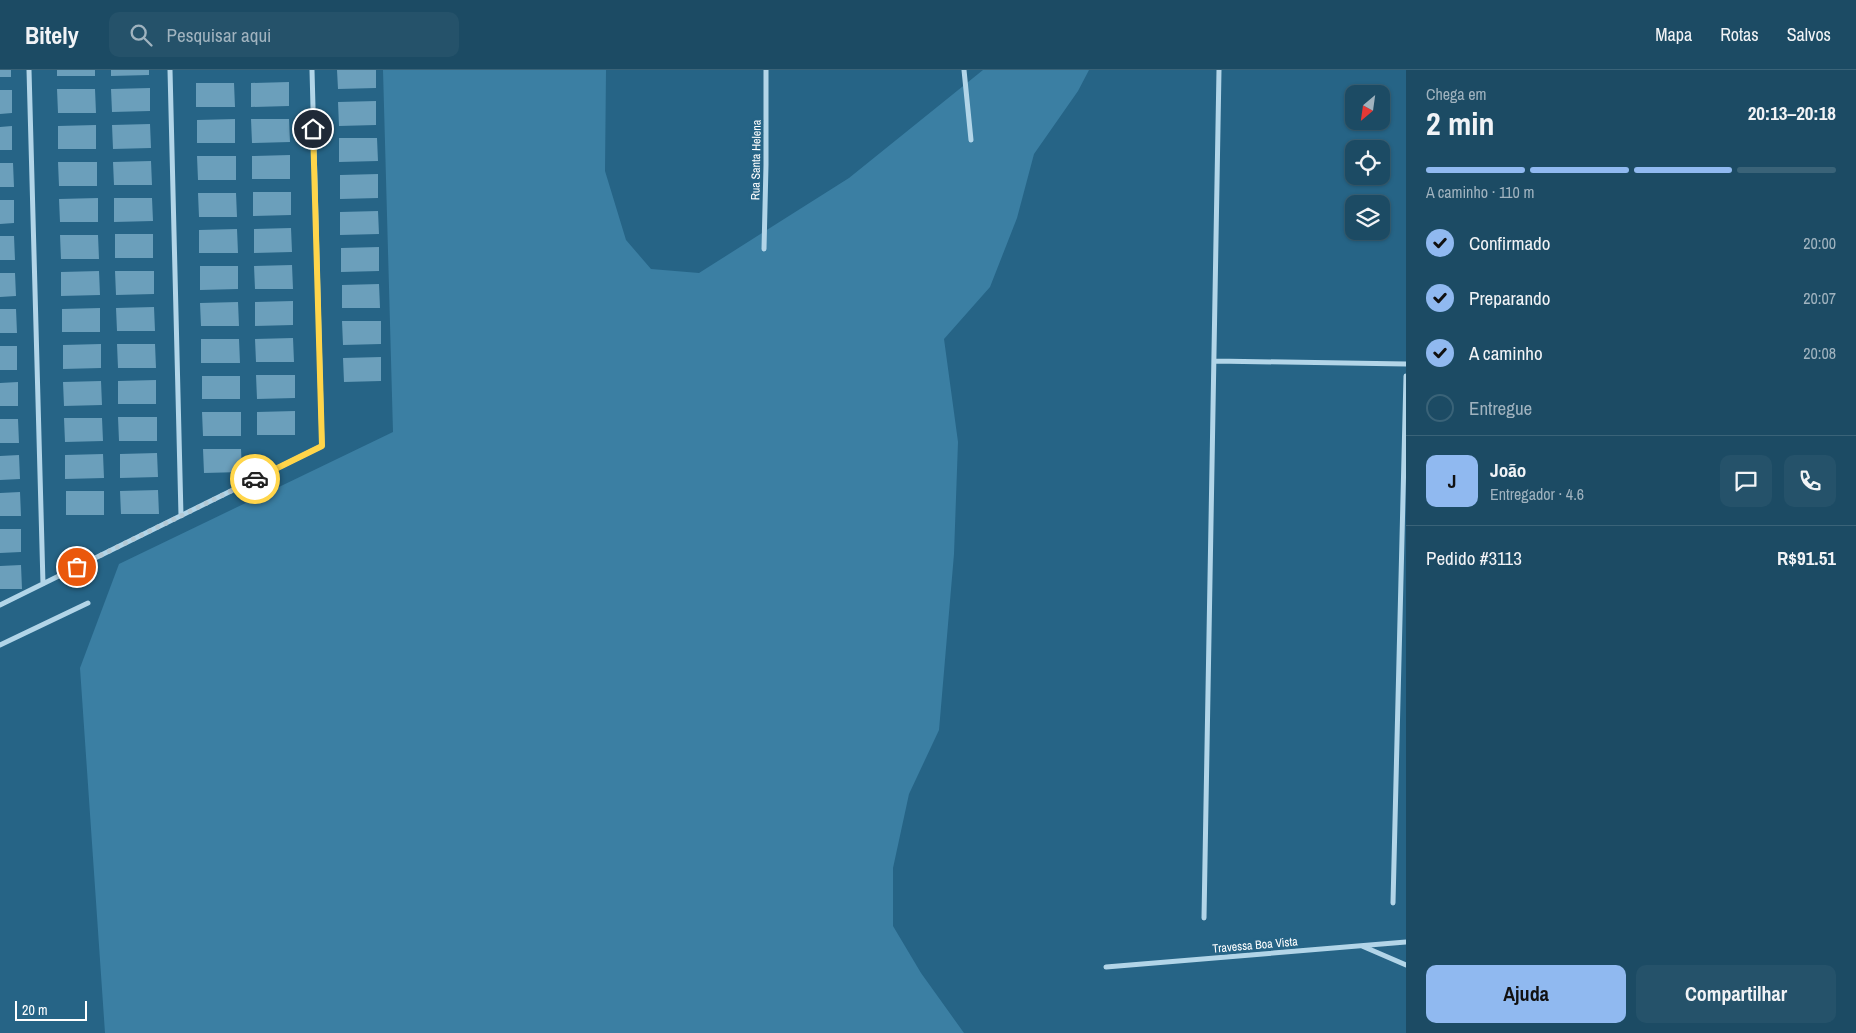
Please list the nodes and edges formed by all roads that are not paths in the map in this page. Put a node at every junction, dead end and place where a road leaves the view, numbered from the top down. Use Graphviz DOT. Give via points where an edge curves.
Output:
graph roads {
  1 [pos="29,70"];
  2 [pos="170,70"];
  3 [pos="312,70"];
  4 [pos="766,70"];
  5 [pos="964,70"];
  6 [pos="1219,70"];
  7 [pos="971,140"];
  8 [pos="764,249"];
  9 [pos="1215,361"];
  10 [pos="1406,364"];
  11 [pos="1406,376"];
  12 [pos="181,516"];
  13 [pos="43,584"];
  14 [pos="88,602"];
  15 [pos="0,605"];
  16 [pos="0,645"];
  17 [pos="1393,903"];
  18 [pos="1204,918"];
  19 [pos="1406,942"];
  20 [pos="1362,946"];
  21 [pos="1406,965"];
  22 [pos="1106,967"];
  1 -- 13 [label="street"];
  2 -- 12 [label="street"];
  3 -- 12 [label="street" via="322,446"];
  4 -- 8 [label="street, Rua Santa Helena"];
  5 -- 7 [label="street"];
  6 -- 9 [label="street"];
  9 -- 10 [label="street"];
  9 -- 18 [label="street"];
  11 -- 17 [label="street"];
  12 -- 13 [label="street"];
  13 -- 15 [label="street"];
  14 -- 16 [label="street"];
  19 -- 20 [label="street, Travessa Boa Vista"];
  20 -- 21 [label="street"];
  20 -- 22 [label="street, Travessa Boa Vista"];
}
